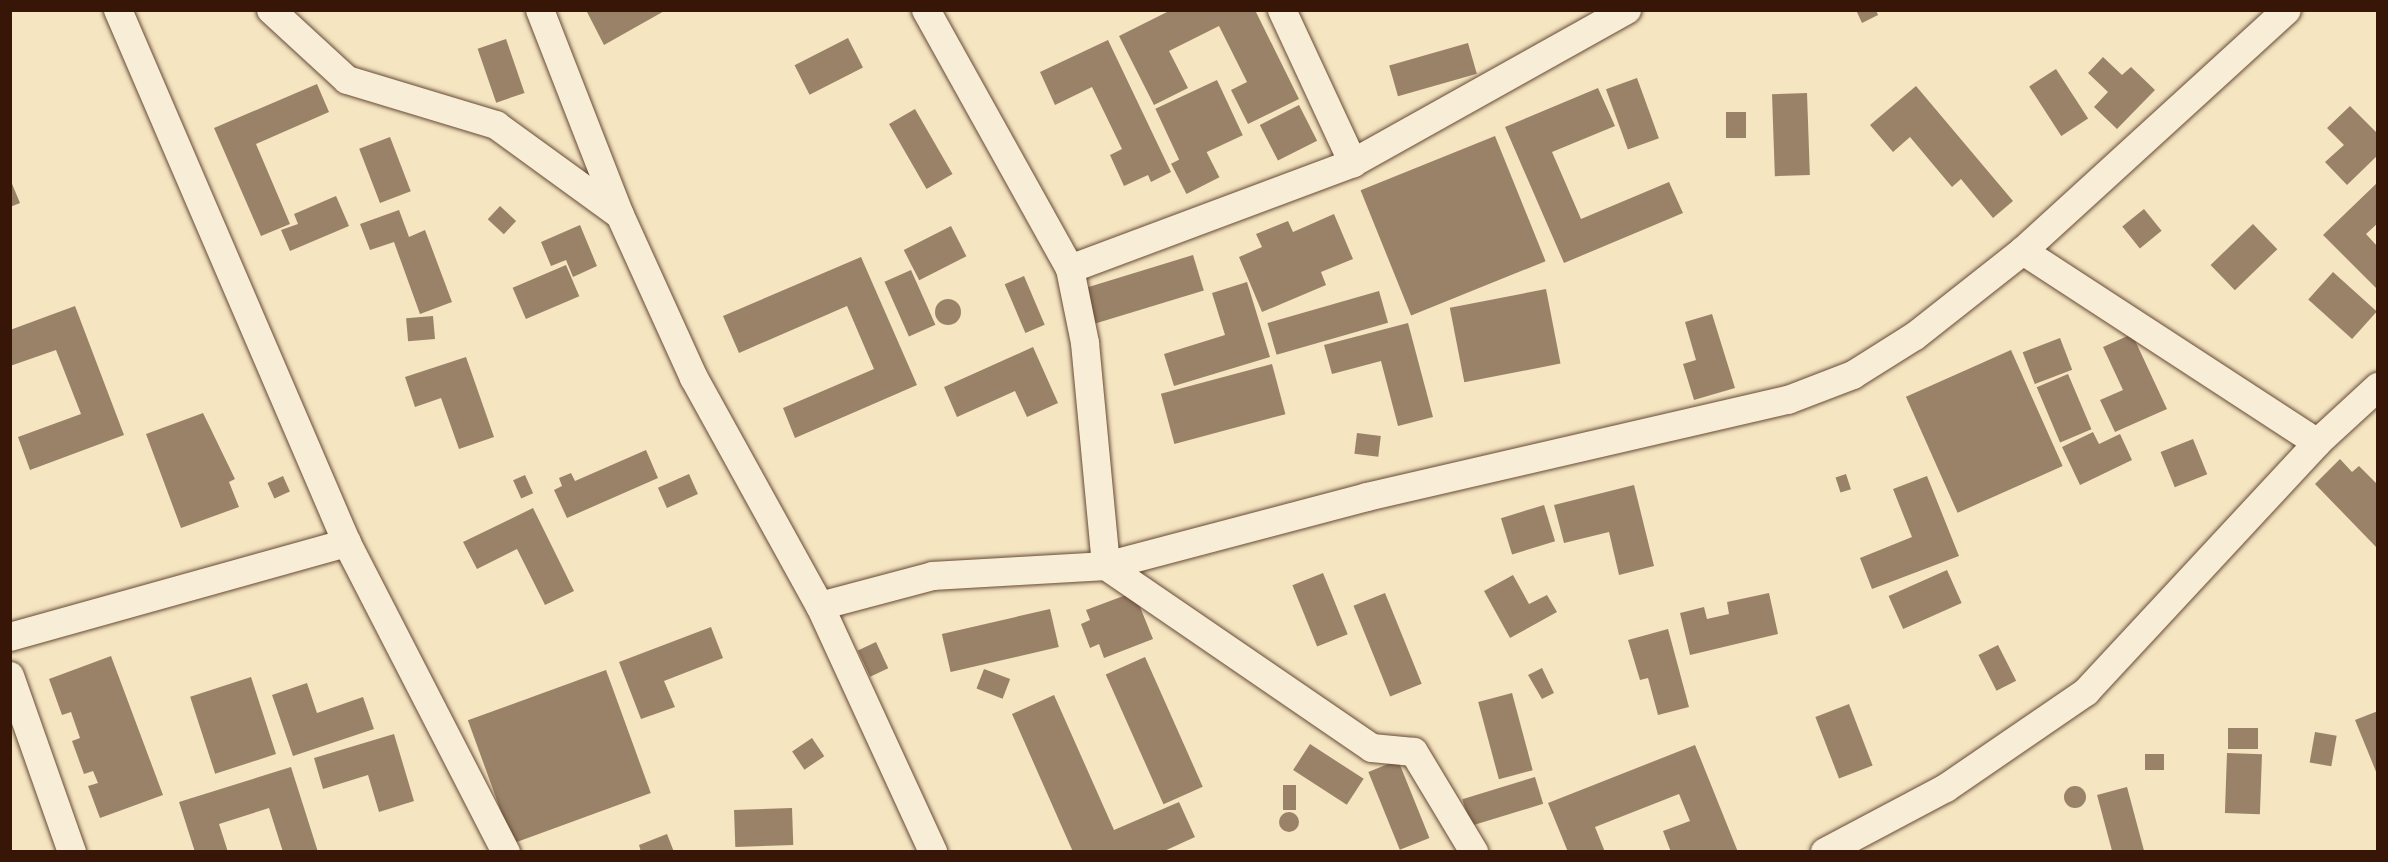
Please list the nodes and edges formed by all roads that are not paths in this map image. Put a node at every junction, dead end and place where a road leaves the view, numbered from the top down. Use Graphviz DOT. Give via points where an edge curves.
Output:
graph roads {
  1 [pos="118,10"];
  2 [pos="271,10"];
  3 [pos="540,10"];
  4 [pos="926,10"];
  5 [pos="1282,10"];
  6 [pos="1627,10"];
  7 [pos="2287,10"];
  8 [pos="1353,163"];
  9 [pos="620,215"];
  10 [pos="2023,251"];
  11 [pos="1070,269"];
  12 [pos="2378,387"];
  13 [pos="2317,443"];
  14 [pos="347,543"];
  15 [pos="1106,566"];
  16 [pos="820,606"];
  17 [pos="10,637"];
  18 [pos="10,676"];
  19 [pos="72,852"];
  20 [pos="506,852"];
  21 [pos="933,852"];
  22 [pos="1474,852"];
  23 [pos="1825,852"];
  1 -- 14 [label="street"];
  2 -- 9 [label="street" via="347,80 496,124"];
  3 -- 9 [label="street"];
  4 -- 11 [label="street"];
  5 -- 8 [label="street"];
  6 -- 8 [label="street"];
  7 -- 10 [label="street"];
  8 -- 11 [label="street"];
  9 -- 16 [label="street" via="694,378"];
  10 -- 13 [label="street"];
  10 -- 15 [label="street" via="1915,336 1853,375 1788,400 1367,497"];
  11 -- 15 [label="street" via="1085,343"];
  12 -- 13 [label="street"];
  13 -- 23 [label="street" via="2086,692 1946,788"];
  14 -- 17 [label="street"];
  14 -- 20 [label="street"];
  15 -- 16 [label="street" via="933,576"];
  15 -- 22 [label="street" via="1372,748 1414,752"];
  16 -- 21 [label="street"];
  18 -- 19 [label="street"];
}
